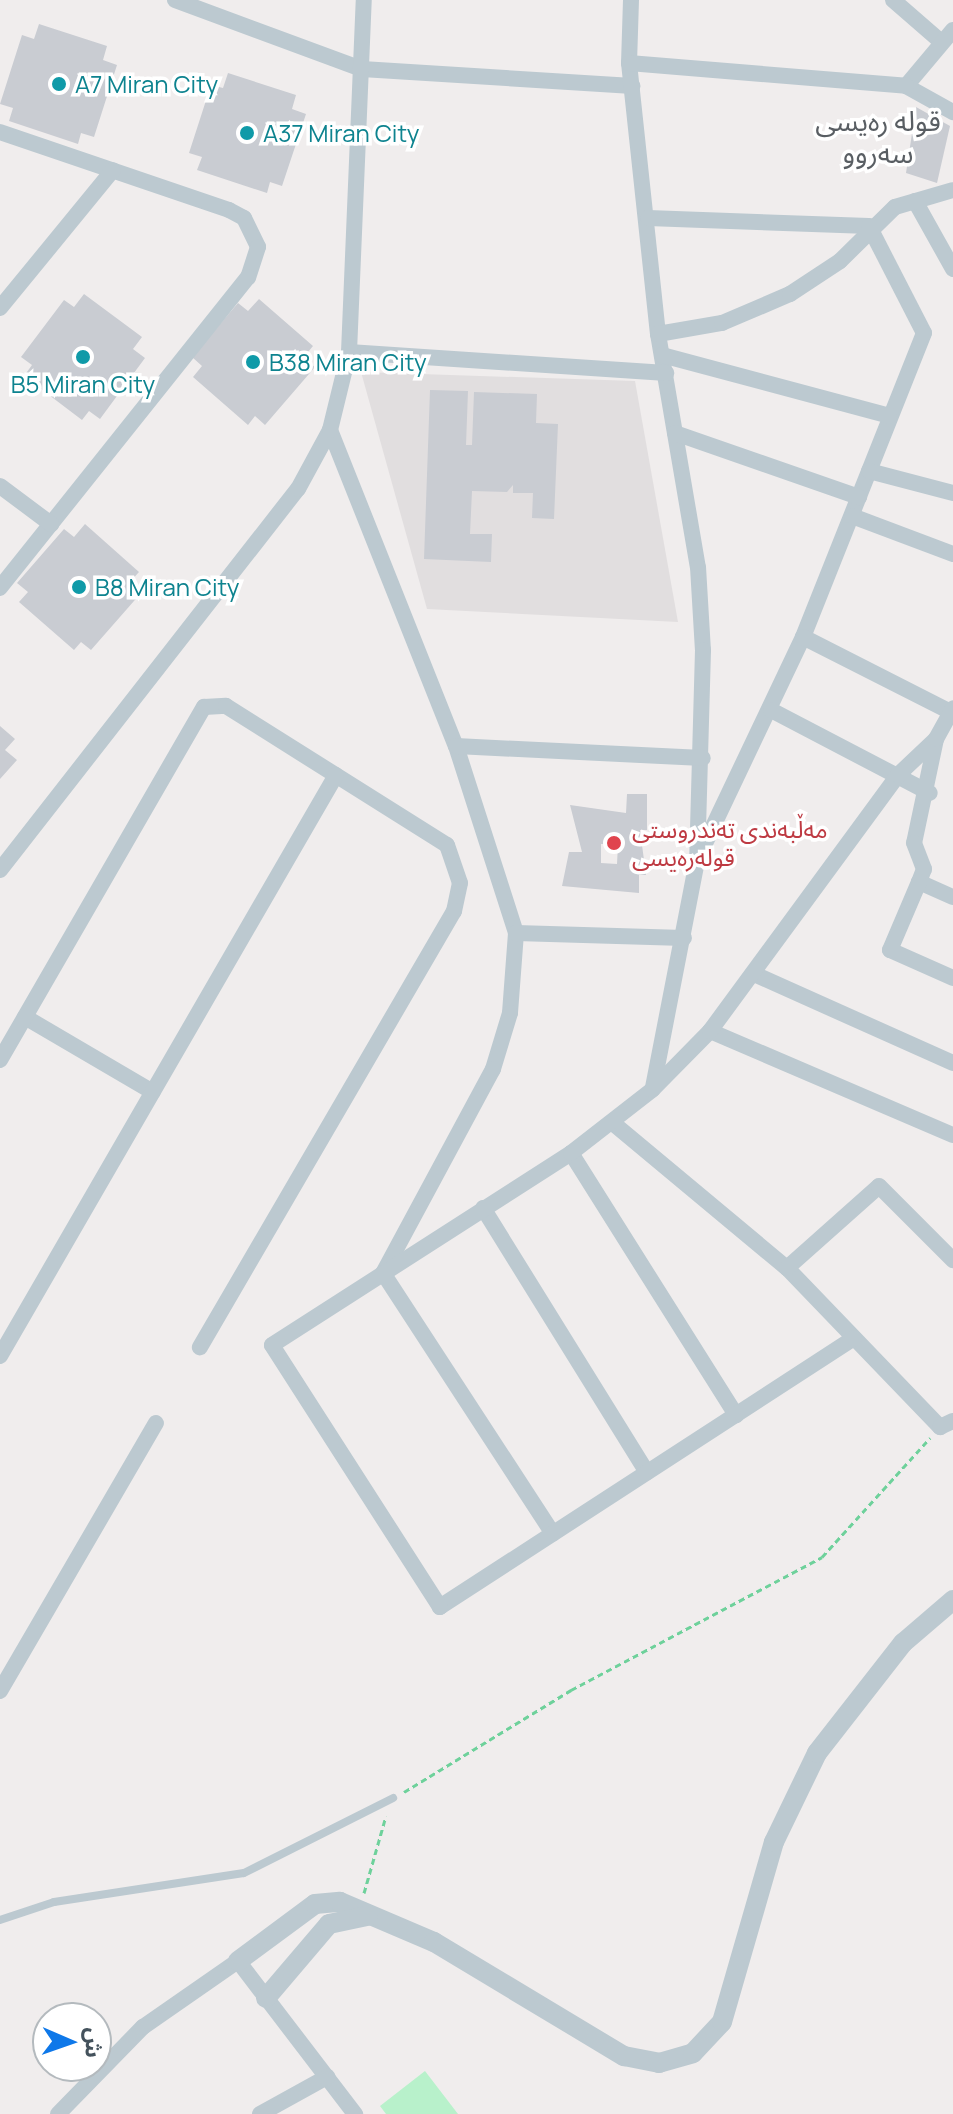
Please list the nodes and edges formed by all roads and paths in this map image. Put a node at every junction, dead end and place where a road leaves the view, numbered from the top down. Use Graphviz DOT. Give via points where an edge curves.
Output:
graph roads {
  1 [pos="175,0"];
  2 [pos="364,0"];
  3 [pos="631,0"];
  4 [pos="893,0"];
  5 [pos="953,30"];
  6 [pos="939,40"];
  7 [pos="629,63"];
  8 [pos="362,69"];
  9 [pos="632,86"];
  10 [pos="906,86"];
  11 [pos="953,112"];
  12 [pos="0,132"];
  13 [pos="113,170"];
  14 [pos="953,190"];
  15 [pos="915,201"];
  16 [pos="648,218"];
  17 [pos="869,226"];
  18 [pos="953,269"];
  19 [pos="0,308"];
  20 [pos="658,334"];
  21 [pos="349,352"];
  22 [pos="662,355"];
  23 [pos="666,373"];
  24 [pos="889,416"];
  25 [pos="330,430"];
  26 [pos="675,433"];
  27 [pos="869,471"];
  28 [pos="0,486"];
  29 [pos="953,493"];
  30 [pos="859,497"];
  31 [pos="852,516"];
  32 [pos="51,524"];
  33 [pos="953,554"];
  34 [pos="0,588"];
  35 [pos="803,637"];
  36 [pos="771,710"];
  37 [pos="952,710"];
  38 [pos="936,739"];
  39 [pos="456,746"];
  40 [pos="703,758"];
  41 [pos="336,775"];
  42 [pos="898,775"];
  43 [pos="930,793"];
  44 [pos="697,861"];
  45 [pos="0,870"];
  46 [pos="919,882"];
  47 [pos="953,897"];
  48 [pos="516,933"];
  49 [pos="684,938"];
  50 [pos="754,974"];
  51 [pos="953,978"];
  52 [pos="25,1017"];
  53 [pos="710,1031"];
  54 [pos="0,1060"];
  55 [pos="953,1063"];
  56 [pos="652,1090"];
  57 [pos="153,1092"];
  58 [pos="614,1124"];
  59 [pos="953,1135"];
  60 [pos="571,1153"];
  61 [pos="483,1208"];
  62 [pos="953,1260"];
  63 [pos="787,1268"];
  64 [pos="383,1273"];
  65 [pos="854,1338"];
  66 [pos="200,1347"];
  67 [pos="0,1356"];
  68 [pos="736,1415"];
  69 [pos="156,1423"];
  70 [pos="947,1424"];
  71 [pos="647,1472"];
  72 [pos="553,1534"];
  73 [pos="953,1600"];
  74 [pos="0,1691"];
  75 [pos="393,1798"];
  76 [pos="370,1913"];
  77 [pos="0,1920"];
  78 [pos="238,1961"];
  79 [pos="266,1998"];
  80 [pos="327,2077"];
  81 [pos="58,2114"];
  82 [pos="260,2114"];
  83 [pos="355,2114"];
  1 -- 8 [label="street"];
  2 -- 8 [label="street"];
  3 -- 7 [label="street"];
  4 -- 6 [label="street"];
  5 -- 6 [label="street"];
  6 -- 10 [label="street"];
  7 -- 9 [label="street"];
  7 -- 10 [label="street"];
  8 -- 9 [label="street"];
  8 -- 21 [label="street"];
  9 -- 16 [label="street"];
  10 -- 11 [label="street"];
  12 -- 13 [label="street"];
  13 -- 19 [label="street"];
  13 -- 32 [label="street" via="244,218 258,247 256,263"];
  14 -- 15 [label="street"];
  15 -- 17 [label="street"];
  15 -- 18 [label="street"];
  16 -- 17 [label="street"];
  16 -- 20 [label="street"];
  17 -- 20 [label="street" via="811,283 722,323"];
  17 -- 24 [label="street" via="924,333"];
  20 -- 22 [label="street"];
  21 -- 23 [label="street"];
  21 -- 25 [label="street"];
  22 -- 23 [label="street"];
  22 -- 24 [label="street"];
  23 -- 26 [label="street"];
  24 -- 27 [label="street"];
  25 -- 39 [label="street"];
  25 -- 45 [label="street" via="298,489"];
  26 -- 30 [label="street"];
  26 -- 40 [label="street" via="698,567"];
  27 -- 29 [label="street"];
  27 -- 30 [label="street"];
  28 -- 32 [label="street"];
  30 -- 31 [label="street"];
  31 -- 33 [label="street"];
  31 -- 35 [label="street"];
  32 -- 34 [label="street"];
  35 -- 36 [label="street"];
  35 -- 37 [label="street"];
  36 -- 42 [label="street"];
  36 -- 44 [label="street"];
  37 -- 38 [label="street"];
  38 -- 42 [label="street"];
  38 -- 43 [label="street"];
  39 -- 40 [label="street"];
  39 -- 48 [label="street"];
  40 -- 44 [label="street"];
  41 -- 52 [label="street" via="226,706 195,713"];
  41 -- 57 [label="street"];
  41 -- 66 [label="street" via="441,838 455,863 458,901"];
  42 -- 43 [label="street"];
  42 -- 50 [label="street"];
  43 -- 46 [label="street" via="914,843 924,869"];
  44 -- 49 [label="street"];
  46 -- 47 [label="street"];
  46 -- 51 [label="street" via="890,950"];
  48 -- 49 [label="street"];
  48 -- 64 [label="street" via="510,1013 493,1069"];
  49 -- 56 [label="street"];
  50 -- 53 [label="street"];
  50 -- 55 [label="street"];
  52 -- 54 [label="street"];
  52 -- 57 [label="street"];
  53 -- 56 [label="street"];
  53 -- 59 [label="street"];
  56 -- 58 [label="street"];
  57 -- 67 [label="street"];
  58 -- 60 [label="street"];
  58 -- 63 [label="street"];
  60 -- 61 [label="street"];
  60 -- 68 [label="street"];
  61 -- 64 [label="street"];
  61 -- 71 [label="street"];
  62 -- 63 [label="street" via="879,1186"];
  63 -- 65 [label="street"];
  64 -- 72 [label="street"];
  64 -- 72 [label="street" via="272,1345 440,1607"];
  65 -- 68 [label="street"];
  65 -- 70 [label="street"];
  68 -- 71 [label="street"];
  69 -- 74 [label="street"];
  70 -- 75 [label="path" via="822,1557 571,1690"];
  71 -- 72 [label="street"];
  73 -- 76 [label="street" via="903,1643 817,1753 774,1842 722,2022 693,2053 659,2063 624,2056"];
  75 -- 76 [label="path"];
  75 -- 77 [label="lane" via="244,1873 54,1902"];
  76 -- 78 [label="street" via="320,1901"];
  76 -- 79 [label="street" via="329,1924"];
  78 -- 79 [label="street"];
  78 -- 81 [label="street" via="143,2027"];
  79 -- 80 [label="street"];
  80 -- 82 [label="street"];
  80 -- 83 [label="street"];
}
